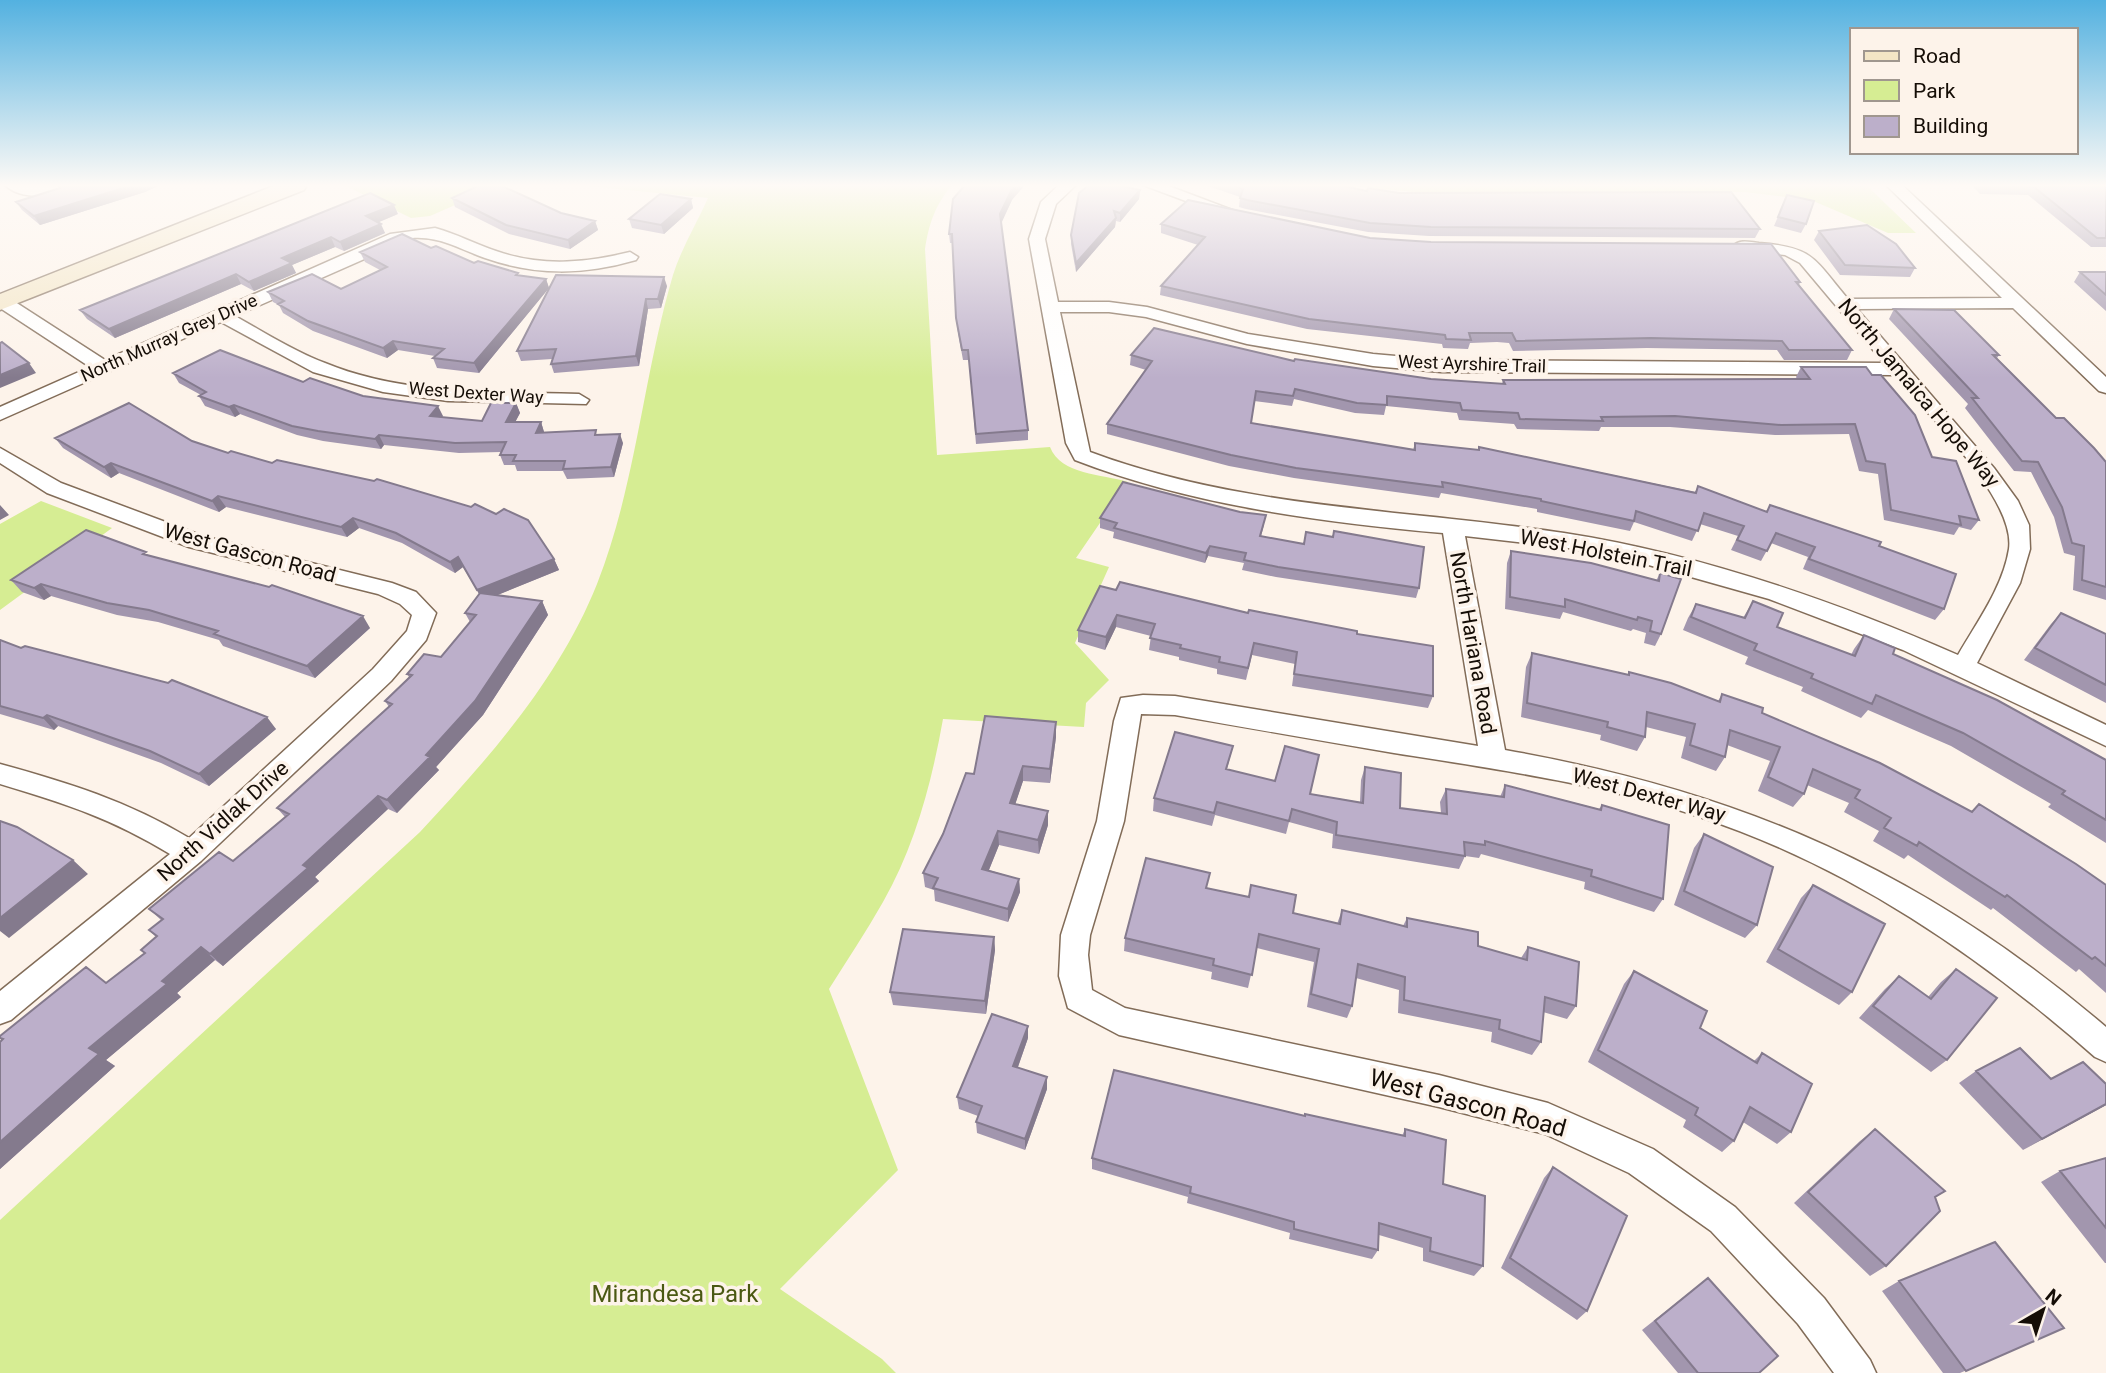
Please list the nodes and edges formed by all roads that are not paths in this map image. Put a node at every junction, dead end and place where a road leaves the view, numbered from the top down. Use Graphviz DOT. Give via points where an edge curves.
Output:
graph roads {
  1 [pos="135,249"];
  2 [pos="369,249"];
  3 [pos="475,249"];
  4 [pos="1039,249"];
  5 [pos="1783,249"];
  6 [pos="1961,249"];
  7 [pos="630,257"];
  8 [pos="2,302"];
  9 [pos="2018,303"];
  10 [pos="1844,304"];
  11 [pos="1050,307"];
  12 [pos="221,315"];
  13 [pos="103,367"];
  14 [pos="1899,369"];
  15 [pos="2106,387"];
  16 [pos="579,400"];
  17 [pos="0,414"];
  18 [pos="0,454"];
  19 [pos="1453,527"];
  20 [pos="424,613"];
  21 [pos="1964,665"];
  22 [pos="2106,736"];
  23 [pos="1493,758"];
  24 [pos="0,774"];
  25 [pos="191,853"];
  26 [pos="1079,998"];
  27 [pos="0,1010"];
  28 [pos="2106,1047"];
  29 [pos="1857,1373"];
  1 -- 8 [label="main road"];
  2 -- 12 [label="street, North Murray Grey Drive"];
  3 -- 7 [label="street, North Murray Grey Drive" via="553,268 604,265"];
  4 -- 11 [label="street"];
  5 -- 10 [label="street, North Jamaica Hope Way" via="1806,260"];
  6 -- 9 [label="street"];
  8 -- 13 [label="street"];
  9 -- 10 [label="street"];
  9 -- 15 [label="street"];
  10 -- 14 [label="street, North Jamaica Hope Way"];
  11 -- 14 [label="street, West Ayrshire Trail" via="1147,312 1247,339 1441,366"];
  11 -- 19 [label="street, West Holstein Trail" via="1076,443 1083,456 1214,492 1370,519"];
  12 -- 13 [label="street, North Murray Grey Drive"];
  12 -- 16 [label="street, West Dexter Way" via="321,369 370,383 429,393"];
  13 -- 17 [label="street, North Murray Grey Drive"];
  14 -- 21 [label="street, North Jamaica Hope Way" via="1987,472 2008,501 2020,532 2018,564"];
  18 -- 20 [label="street, West Gascon Road" via="54,488 127,517 197,542 384,588 408,597"];
  19 -- 21 [label="street, West Holstein Trail" via="1567,541 1641,556 1832,613"];
  19 -- 23 [label="street, North Hariana Road"];
  20 -- 25 [label="street, North Vidlak Drive" via="418,634 382,675"];
  21 -- 22 [label="street, West Holstein Trail"];
  23 -- 26 [label="street, West Dexter Way" via="1216,714 1161,701 1130,705 1107,835 1074,934 1072,970"];
  23 -- 28 [label="street, West Dexter Way" via="1642,789 1735,818 1831,860 1919,907 2008,967"];
  24 -- 25 [label="street" via="80,797 135,820"];
  25 -- 27 [label="street, North Vidlak Drive"];
  26 -- 29 [label="street, West Gascon Road" via="1119,1021 1548,1119 1641,1161 1723,1219 1811,1311"];
}
